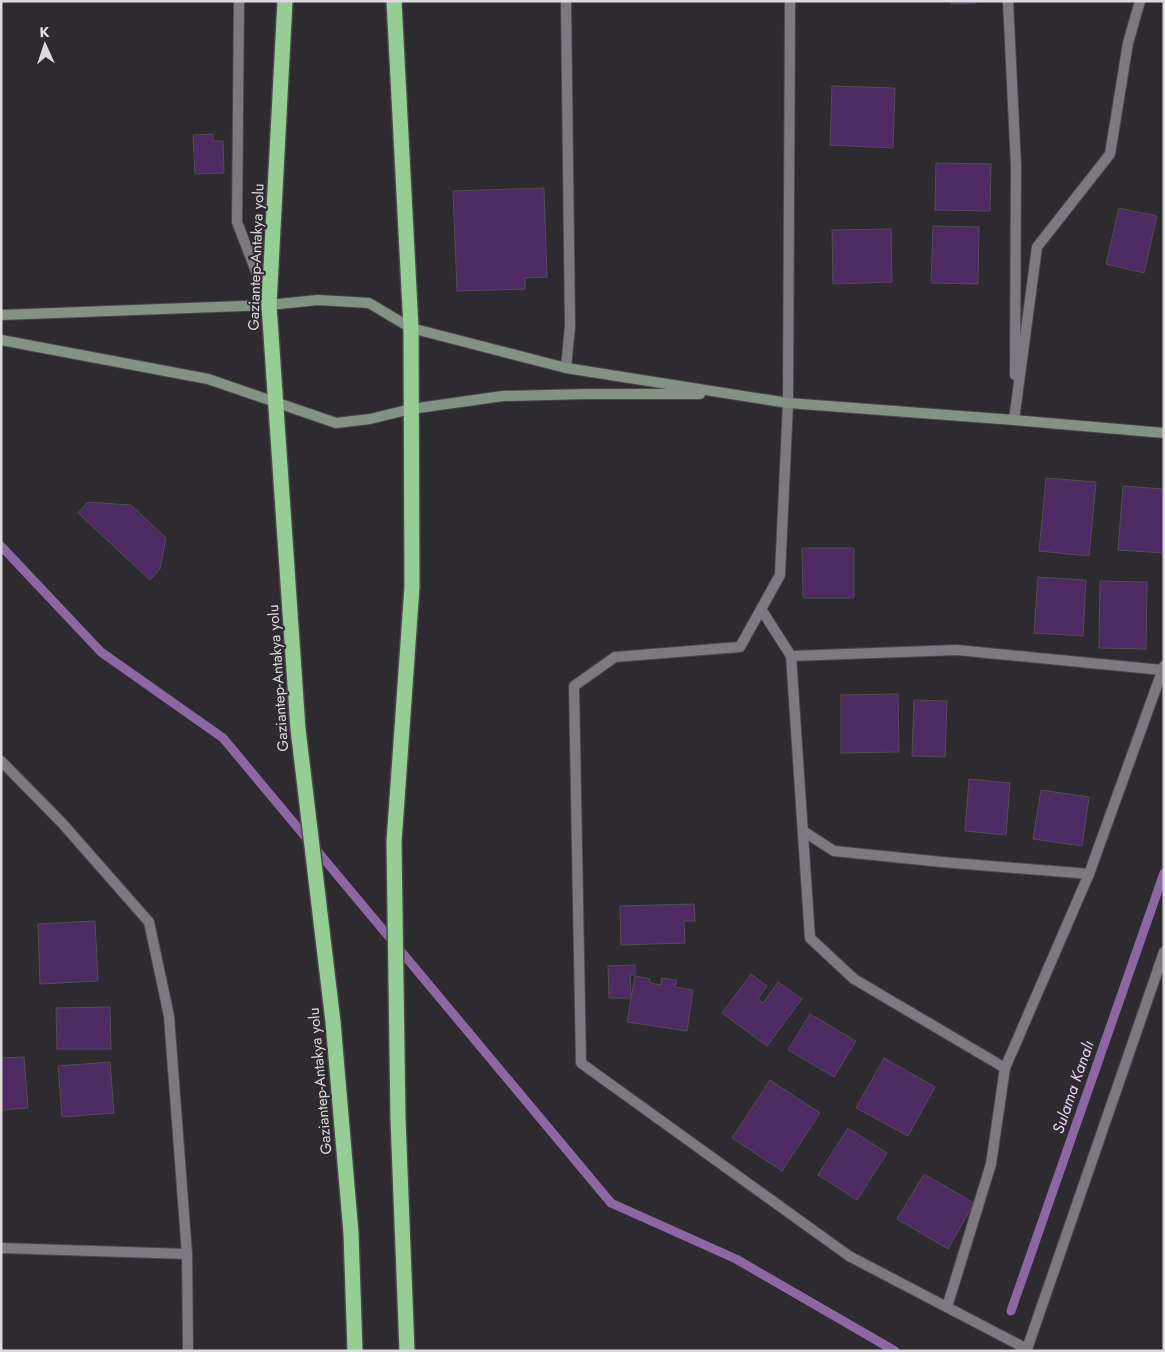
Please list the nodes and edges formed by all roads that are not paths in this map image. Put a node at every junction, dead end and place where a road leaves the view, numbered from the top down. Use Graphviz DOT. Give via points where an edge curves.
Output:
graph roads {
  1 [pos="239,1"];
  2 [pos="285,1"];
  3 [pos="394,1"];
  4 [pos="566,1"];
  5 [pos="790,1"];
  6 [pos="1008,1"];
  7 [pos="1140,1"];
  8 [pos="269,306"];
  9 [pos="1,315"];
  10 [pos="411,328"];
  11 [pos="1,340"];
  12 [pos="566,368"];
  13 [pos="734,394"];
  14 [pos="276,403"];
  15 [pos="788,403"];
  16 [pos="411,409"];
  17 [pos="1014,420"];
  18 [pos="1164,433"];
  19 [pos="761,609"];
  20 [pos="791,656"];
  21 [pos="1163,668"];
  22 [pos="1,762"];
  23 [pos="802,831"];
  24 [pos="1089,874"];
  25 [pos="1164,952"];
  26 [pos="1005,1068"];
  27 [pos="1,1248"];
  28 [pos="186,1254"];
  29 [pos="947,1307"];
  30 [pos="1026,1350"];
  31 [pos="188,1351"];
  32 [pos="355,1351"];
  33 [pos="407,1351"];
  1 -- 8 [label="street" via="237,222"];
  2 -- 8 [label="highway, Gaziantep-Antakya yolu"];
  3 -- 10 [label="highway"];
  4 -- 12 [label="street" via="570,326"];
  5 -- 15 [label="street"];
  6 -- 17 [label="street" via="1016,166"];
  7 -- 17 [label="street" via="1128,43 1110,154 1037,247"];
  8 -- 9 [label="street"];
  8 -- 10 [label="street" via="318,300 369,302"];
  8 -- 14 [label="highway, Gaziantep-Antakya yolu"];
  10 -- 12 [label="street"];
  10 -- 16 [label="highway"];
  11 -- 14 [label="street" via="208,378"];
  12 -- 13 [label="street"];
  13 -- 15 [label="street"];
  13 -- 16 [label="street" via="503,396"];
  14 -- 16 [label="street" via="336,423"];
  14 -- 32 [label="highway, Gaziantep-Antakya yolu" via="298,729 333,1022 351,1232"];
  15 -- 17 [label="street"];
  15 -- 19 [label="street" via="780,575"];
  16 -- 33 [label="highway" via="412,587 394,842 398,1120"];
  17 -- 18 [label="street"];
  19 -- 20 [label="street"];
  19 -- 29 [label="street" via="740,647 615,657 574,686 581,1064 849,1256"];
  20 -- 21 [label="street" via="957,650"];
  20 -- 23 [label="street"];
  21 -- 24 [label="street"];
  22 -- 28 [label="street" via="62,824 149,922 170,1016"];
  23 -- 24 [label="street" via="834,850"];
  23 -- 26 [label="street" via="810,938 854,979"];
  24 -- 26 [label="street"];
  25 -- 30 [label="street"];
  26 -- 29 [label="street" via="991,1164"];
  27 -- 28 [label="street"];
  28 -- 31 [label="street"];
  29 -- 30 [label="street"];
}
